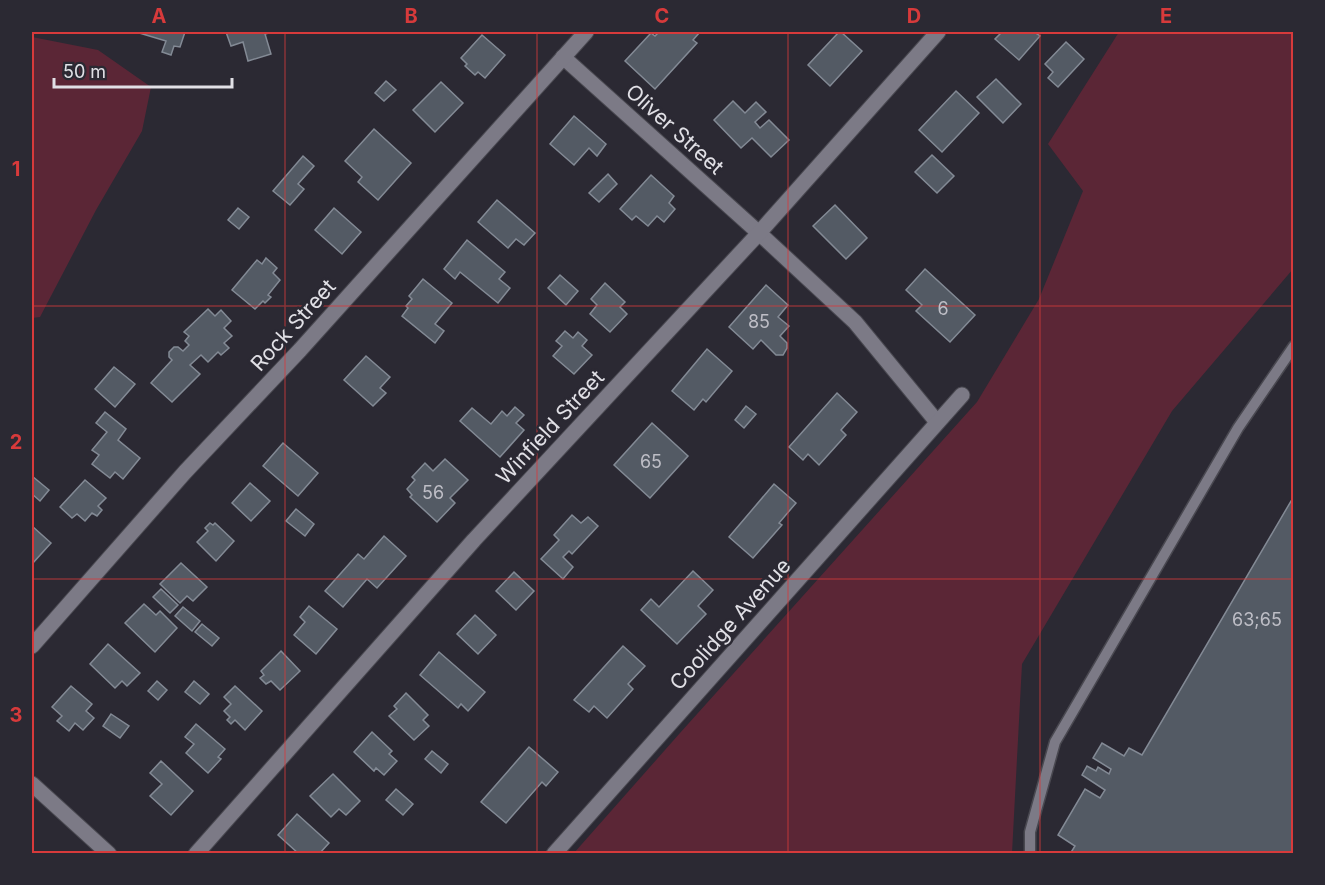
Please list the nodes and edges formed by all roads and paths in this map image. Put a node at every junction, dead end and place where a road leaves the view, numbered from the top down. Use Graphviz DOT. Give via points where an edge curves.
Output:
graph roads {
  1 [pos="586,32"];
  2 [pos="938,32"];
  3 [pos="563,57"];
  4 [pos="759,233"];
  5 [pos="1293,346"];
  6 [pos="962,395"];
  7 [pos="938,422"];
  8 [pos="32,646"];
  9 [pos="32,784"];
  10 [pos="109,854"];
  11 [pos="196,854"];
  12 [pos="555,854"];
  13 [pos="1030,854"];
  1 -- 3 [label="street, Rock Street"];
  2 -- 4 [label="street, Winfield Street"];
  3 -- 4 [label="street, Oliver Street"];
  3 -- 8 [label="street, Rock Street"];
  4 -- 7 [label="street" via="855,322"];
  4 -- 11 [label="street, Winfield Street" via="474,540"];
  5 -- 13 [label="lane" via="1238,428 1055,742 1030,832"];
  6 -- 7 [label="street, Coolidge Avenue"];
  7 -- 12 [label="street, Coolidge Avenue"];
  9 -- 10 [label="street"];
}
